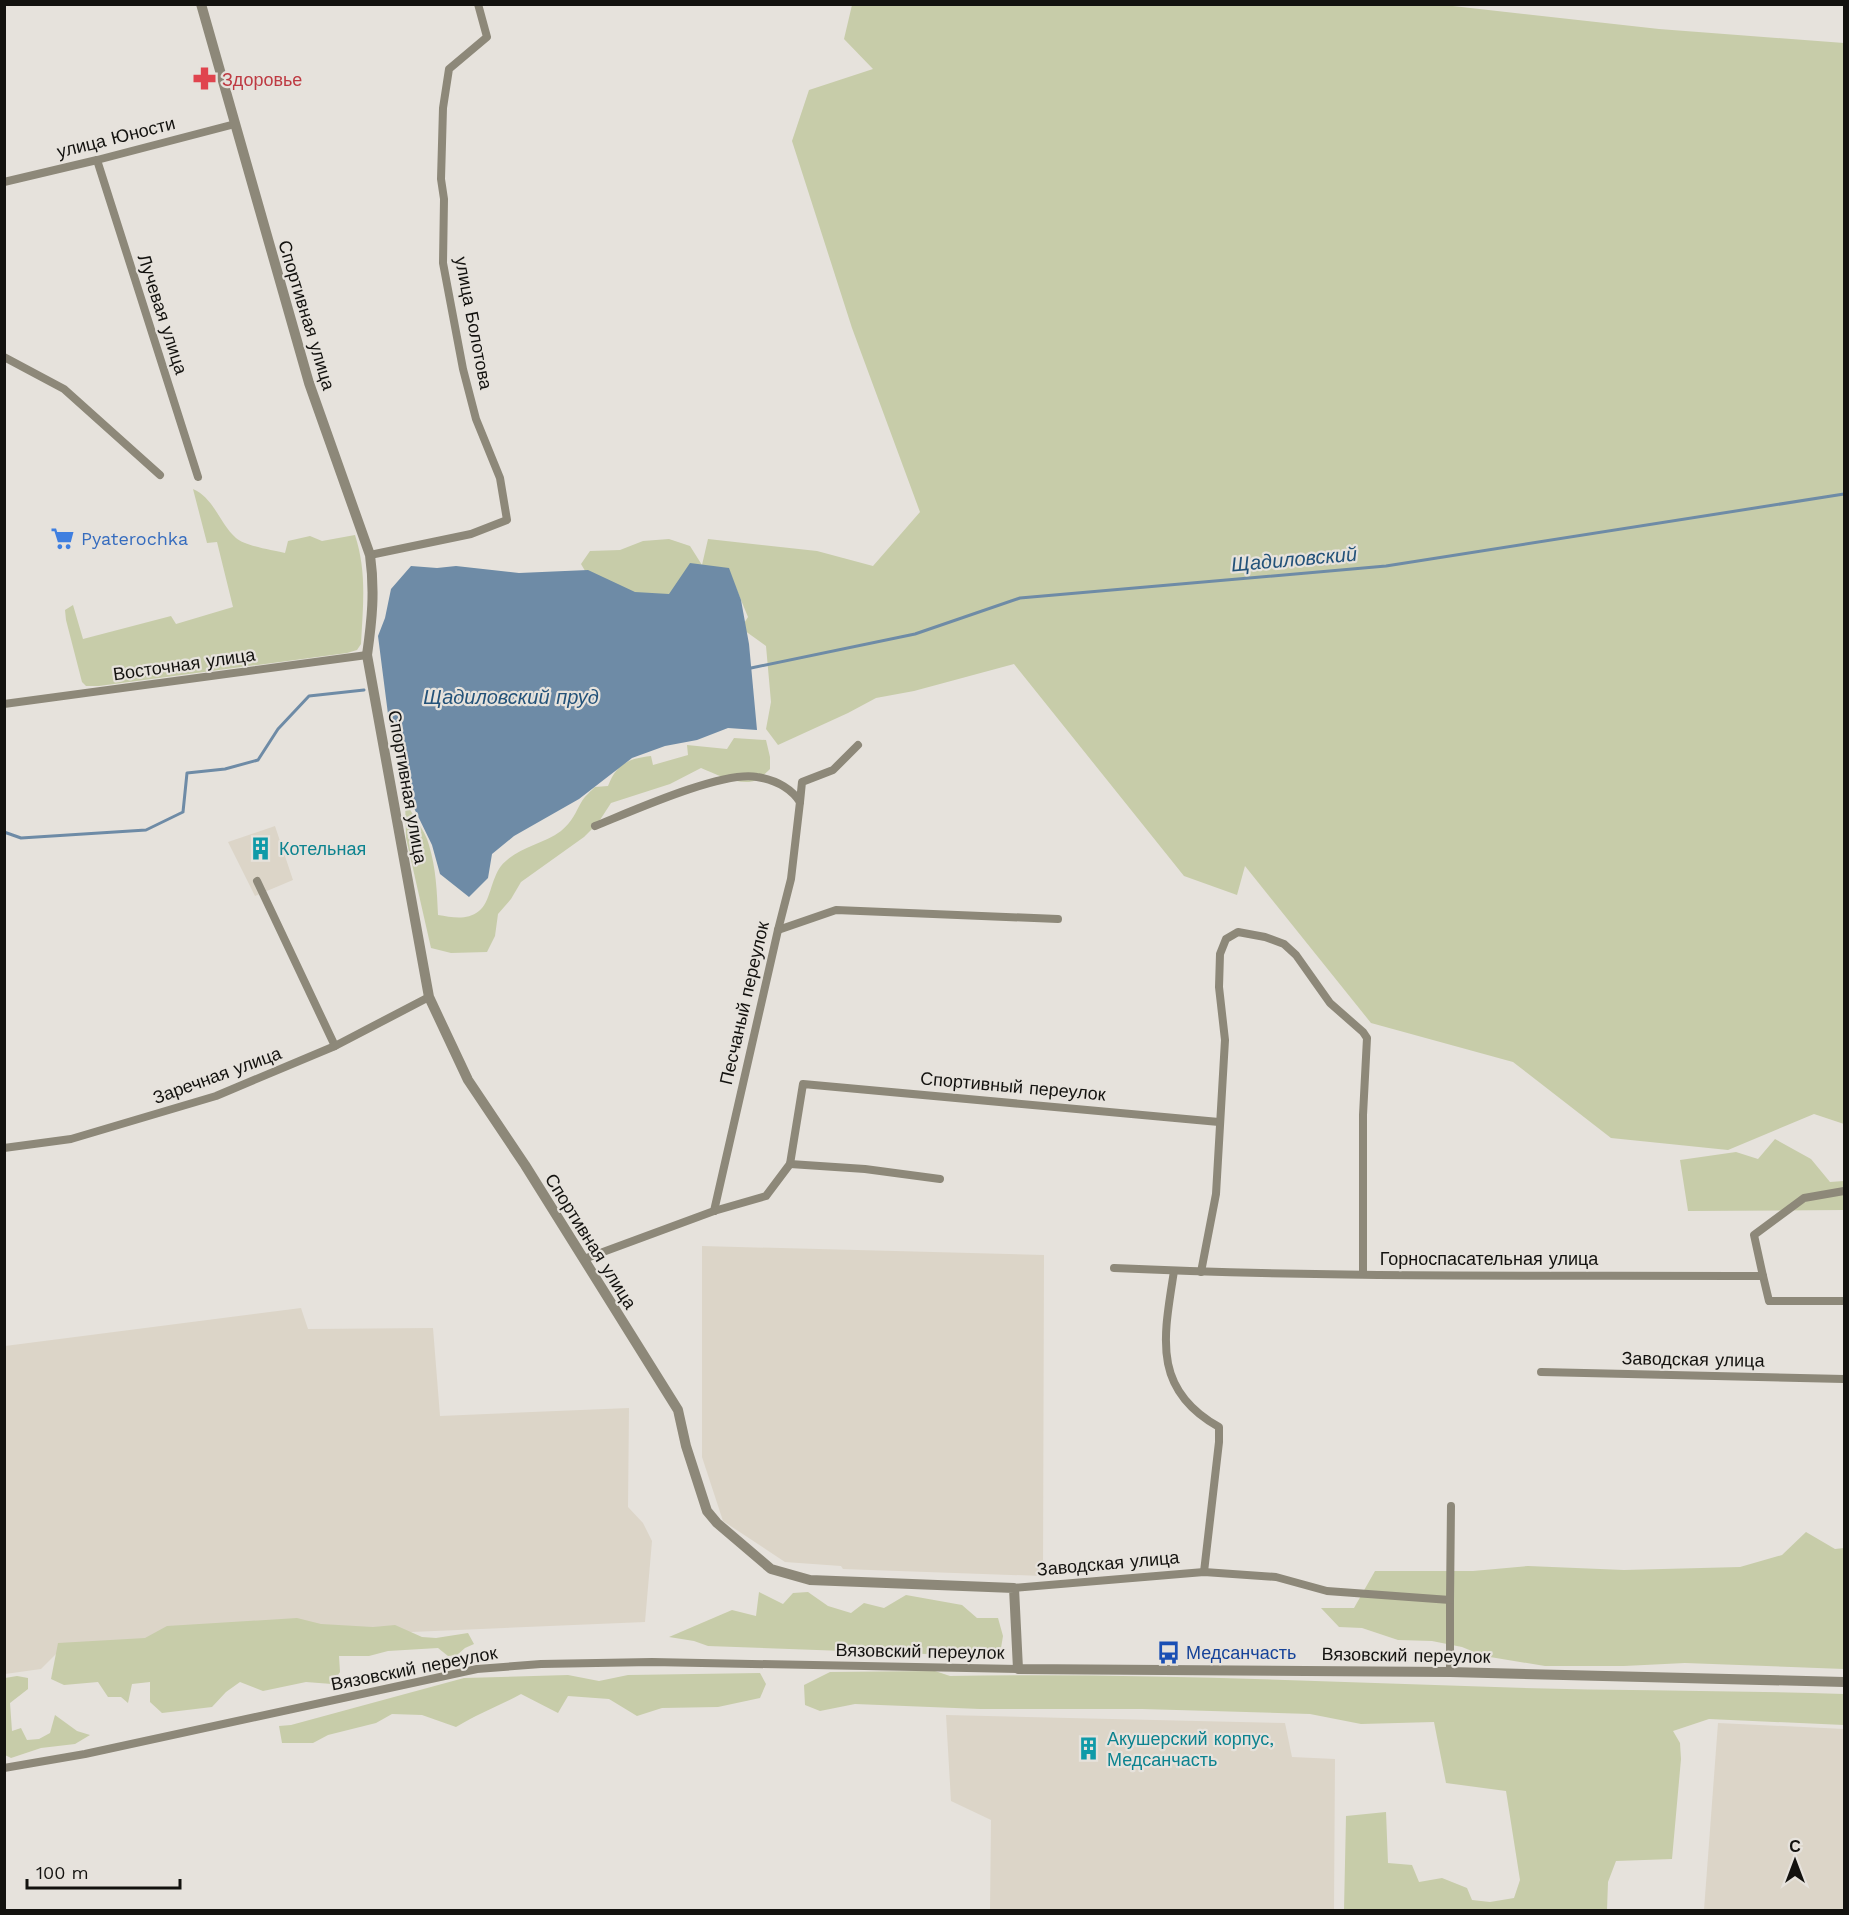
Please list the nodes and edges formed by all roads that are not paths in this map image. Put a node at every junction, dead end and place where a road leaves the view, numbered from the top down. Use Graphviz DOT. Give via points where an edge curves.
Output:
graph roads {
  1 [pos="201,4"];
  2 [pos="478,4"];
  3 [pos="235,124"];
  4 [pos="97,160"];
  5 [pos="4,182"];
  6 [pos="4,357"];
  7 [pos="160,475"];
  8 [pos="198,477"];
  9 [pos="370,555"];
  10 [pos="367,655"];
  11 [pos="4,704"];
  12 [pos="858,745"];
  13 [pos="800,802"];
  14 [pos="595,826"];
  15 [pos="257,881"];
  16 [pos="1058,919"];
  17 [pos="778,930"];
  18 [pos="429,997"];
  19 [pos="335,1046"];
  20 [pos="1219,1122"];
  21 [pos="4,1148"];
  22 [pos="790,1164"];
  23 [pos="940,1179"];
  24 [pos="1845,1191"];
  25 [pos="714,1211"];
  26 [pos="584,1259"];
  27 [pos="1114,1268"];
  28 [pos="1174,1271"];
  29 [pos="1201,1272"];
  30 [pos="1363,1274"];
  31 [pos="1763,1276"];
  32 [pos="1845,1300"];
  33 [pos="1541,1372"];
  34 [pos="1845,1378"];
  35 [pos="1451,1506"];
  36 [pos="1204,1572"];
  37 [pos="1014,1587"];
  38 [pos="1450,1600"];
  39 [pos="1018,1669"];
  40 [pos="1450,1672"];
  41 [pos="1845,1682"];
  42 [pos="4,1768"];
  1 -- 3 [label="street, Спортивная улица"];
  2 -- 9 [label="street, улица Болотова" via="487,37 449,69 443,108 443,263 468,389 500,478 507,520 471,534"];
  3 -- 4 [label="street, улица Юности"];
  3 -- 9 [label="street, Спортивная улица" via="309,383"];
  4 -- 5 [label="street, улица Юности"];
  4 -- 8 [label="street, Лучевая улица"];
  6 -- 7 [label="street" via="64,389"];
  9 -- 10 [label="street, Спортивная улица" via="374,593"];
  10 -- 11 [label="street, Восточная улица"];
  10 -- 18 [label="street, Спортивная улица"];
  12 -- 13 [label="street, Песчаный переулок" via="833,770 802,782"];
  13 -- 14 [label="street" via="785,786 756,776 727,778"];
  13 -- 17 [label="street, Песчаный переулок" via="791,879"];
  15 -- 19 [label="street"];
  16 -- 17 [label="street" via="836,910"];
  17 -- 25 [label="street, Песчаный переулок"];
  18 -- 19 [label="street, Заречная улица"];
  18 -- 26 [label="street, Спортивная улица" via="468,1080"];
  19 -- 21 [label="street, Заречная улица" via="216,1096 152,1116 71,1139"];
  20 -- 22 [label="street, Спортивный переулок" via="803,1084"];
  20 -- 29 [label="street" via="1216,1194"];
  20 -- 30 [label="street" via="1225,1040 1220,954 1226,939 1238,932 1284,944 1330,1003 1367,1038"];
  22 -- 23 [label="street"];
  22 -- 25 [label="street" via="766,1196"];
  24 -- 31 [label="street" via="1804,1198 1754,1235"];
  25 -- 26 [label="street"];
  26 -- 37 [label="street, Спортивная улица" via="678,1410 707,1511 771,1569 810,1580"];
  27 -- 28 [label="street, Горноспасательная улица"];
  28 -- 29 [label="street, Горноспасательная улица"];
  28 -- 36 [label="street, Заводская улица" via="1165,1347 1171,1375 1183,1399 1200,1417 1218,1427"];
  29 -- 30 [label="street, Горноспасательная улица"];
  30 -- 31 [label="street, Горноспасательная улица"];
  31 -- 32 [label="street" via="1769,1301"];
  33 -- 34 [label="street, Заводская улица"];
  35 -- 38 [label="street"];
  36 -- 37 [label="street, Заводская улица"];
  36 -- 38 [label="street, Заводская улица" via="1275,1577 1327,1591"];
  37 -- 39 [label="street"];
  38 -- 40 [label="street"];
  39 -- 40 [label="street, Вязовский переулок"];
  39 -- 42 [label="street, Вязовский переулок" via="652,1662 477,1669 96,1752"];
  40 -- 41 [label="street, Вязовский переулок"];
}
